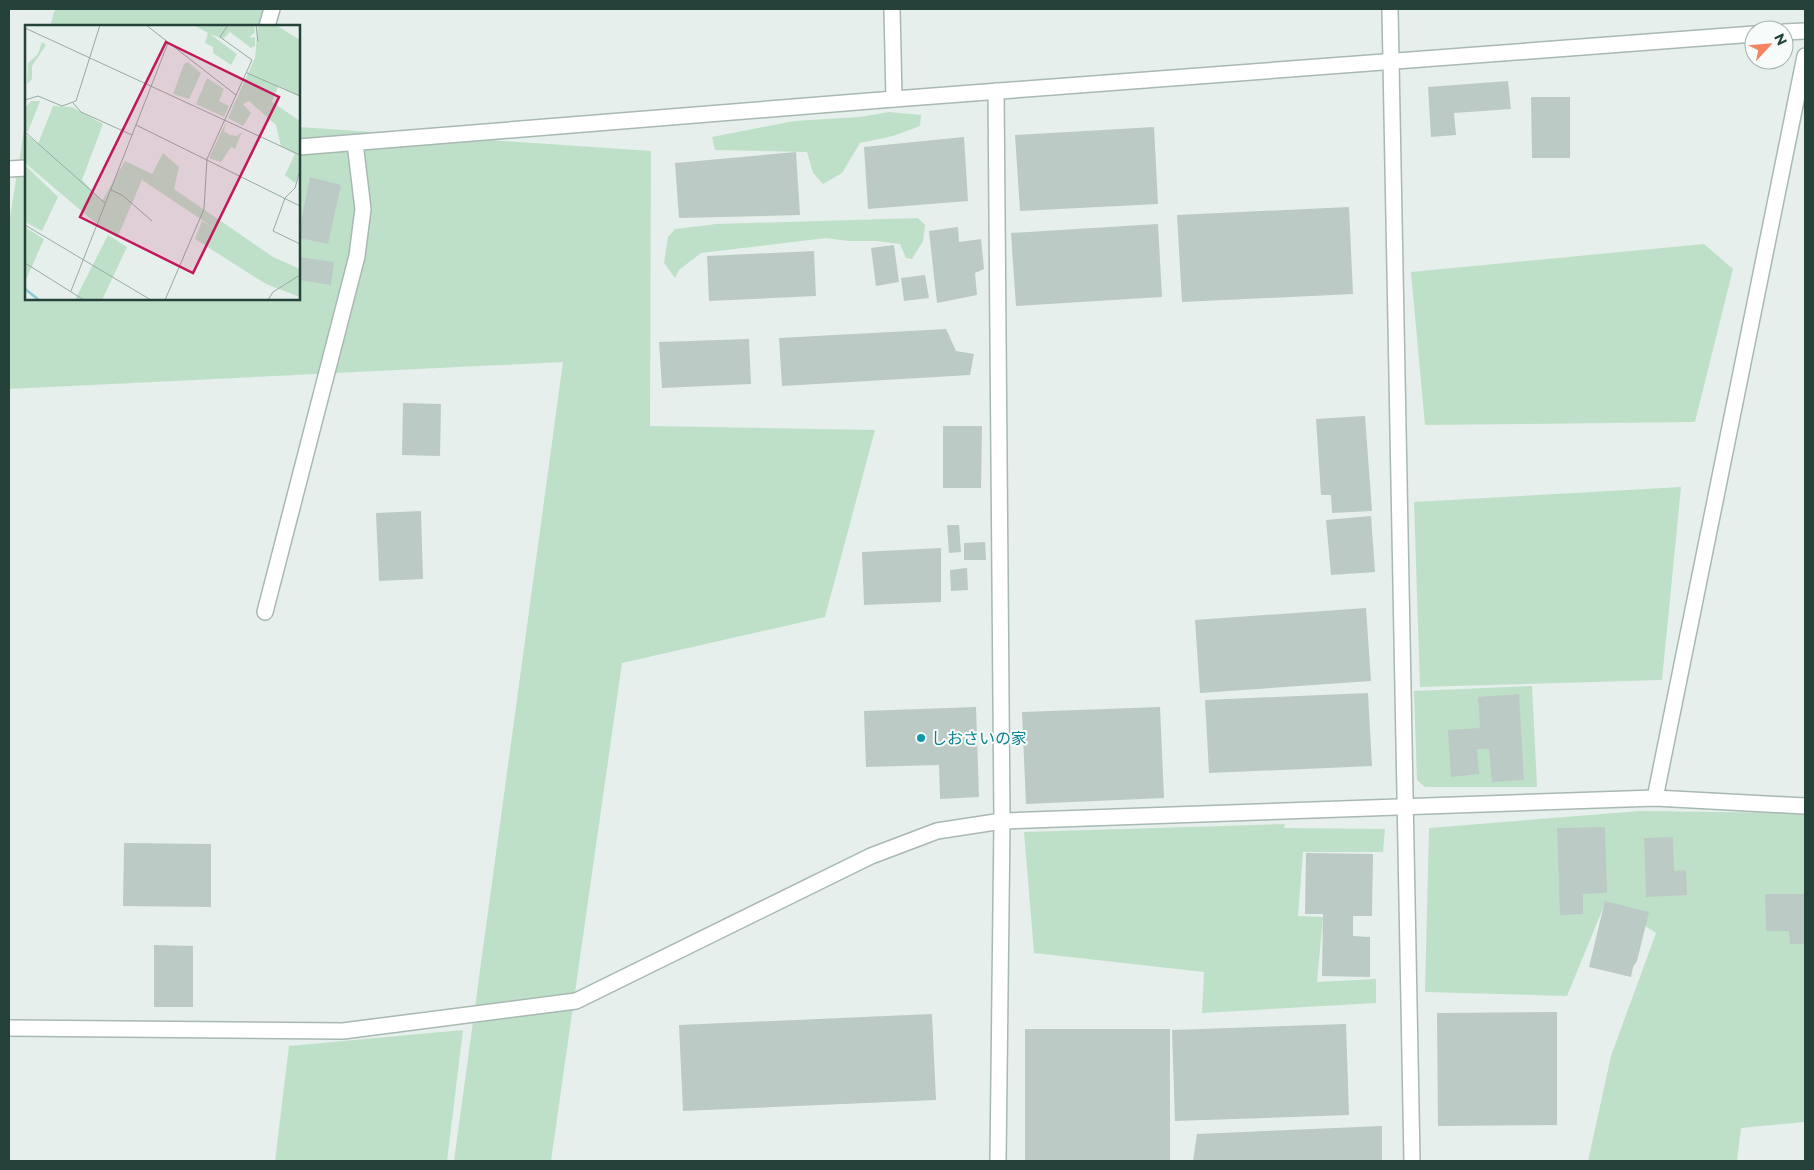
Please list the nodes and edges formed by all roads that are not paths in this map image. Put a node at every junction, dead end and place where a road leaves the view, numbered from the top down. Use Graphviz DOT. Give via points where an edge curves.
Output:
graph roads {
  1 [pos="272,9"];
  2 [pos="892,9"];
  3 [pos="1390,9"];
  4 [pos="267,25"];
  5 [pos="1744,35"];
  6 [pos="1805,56"];
  7 [pos="1392,61"];
  8 [pos="996,91"];
  9 [pos="894,99"];
  10 [pos="355,143"];
  11 [pos="300,147"];
  12 [pos="25,168"];
  13 [pos="9,169"];
  14 [pos="265,612"];
  15 [pos="1655,798"];
  16 [pos="1805,806"];
  17 [pos="1405,807"];
  18 [pos="1002,821"];
  19 [pos="9,1028"];
  20 [pos="998,1161"];
  21 [pos="1412,1161"];
  1 -- 4 [label="street"];
  2 -- 9 [label="street"];
  3 -- 7 [label="street"];
  5 -- 7 [label="street"];
  6 -- 15 [label="street"];
  7 -- 8 [label="street"];
  7 -- 17 [label="street"];
  8 -- 9 [label="street"];
  8 -- 18 [label="street"];
  9 -- 10 [label="street"];
  10 -- 11 [label="street"];
  10 -- 14 [label="street" via="363,209 357,256"];
  12 -- 13 [label="street"];
  15 -- 16 [label="street"];
  15 -- 17 [label="street"];
  17 -- 18 [label="street"];
  17 -- 21 [label="street"];
  18 -- 19 [label="street" via="938,831 871,856 576,1001 343,1031"];
  18 -- 20 [label="street"];
}
